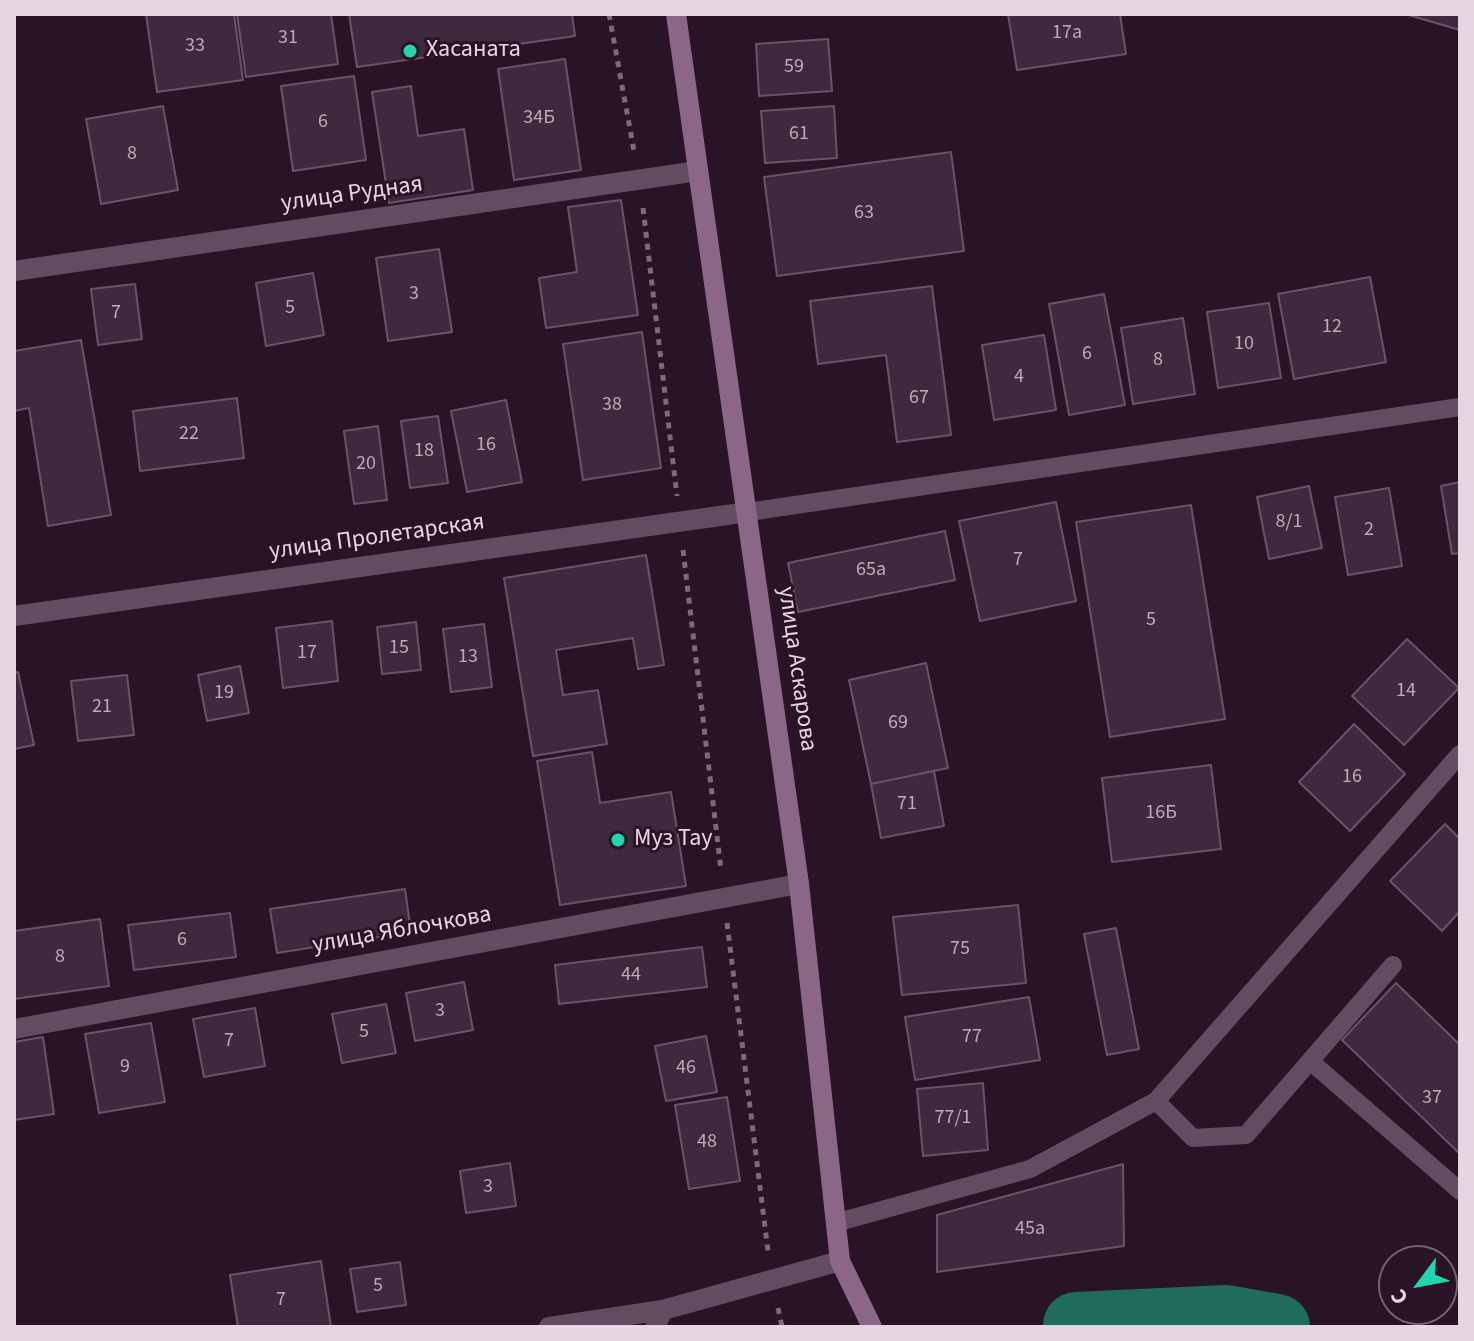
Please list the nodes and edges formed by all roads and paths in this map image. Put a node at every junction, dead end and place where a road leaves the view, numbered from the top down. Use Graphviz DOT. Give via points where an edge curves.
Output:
graph roads {
  1 [pos="609,14"];
  2 [pos="676,14"];
  3 [pos="698,171"];
  4 [pos="639,180"];
  5 [pos="14,271"];
  6 [pos="1460,407"];
  7 [pos="748,512"];
  8 [pos="680,522"];
  9 [pos="14,616"];
  10 [pos="1460,754"];
  11 [pos="799,884"];
  12 [pos="724,898"];
  13 [pos="1393,965"];
  14 [pos="14,1029"];
  15 [pos="1310,1061"];
  16 [pos="1156,1101"];
  17 [pos="1460,1191"];
  18 [pos="835,1223"];
  19 [pos="840,1261"];
  20 [pos="771,1280"];
  21 [pos="659,1318"];
  22 [pos="549,1327"];
  23 [pos="782,1327"];
  24 [pos="872,1327"];
  1 -- 4 [label="path"];
  2 -- 3 [label="main road, улица Аскарова"];
  3 -- 4 [label="street, улица Рудная"];
  3 -- 7 [label="main road, улица Аскарова"];
  4 -- 5 [label="street, улица Рудная"];
  4 -- 8 [label="path"];
  6 -- 7 [label="lane"];
  7 -- 8 [label="street, улица Пролетарская"];
  7 -- 11 [label="main road, улица Аскарова"];
  8 -- 9 [label="street, улица Пролетарская"];
  8 -- 12 [label="path"];
  10 -- 16 [label="lane"];
  11 -- 12 [label="street, улица Яблочкова"];
  11 -- 18 [label="main road, улица Аскарова"];
  12 -- 14 [label="street, улица Яблочкова"];
  12 -- 20 [label="path"];
  13 -- 15 [label="lane"];
  15 -- 16 [label="lane" via="1246,1135 1193,1138"];
  15 -- 17 [label="lane"];
  16 -- 18 [label="lane" via="1030,1169"];
  18 -- 19 [label="main road, улица Аскарова"];
  19 -- 20 [label="street"];
  19 -- 24 [label="main road, улица Аскарова"];
  20 -- 21 [label="street"];
  20 -- 23 [label="path"];
  21 -- 22 [label="street"];
}
